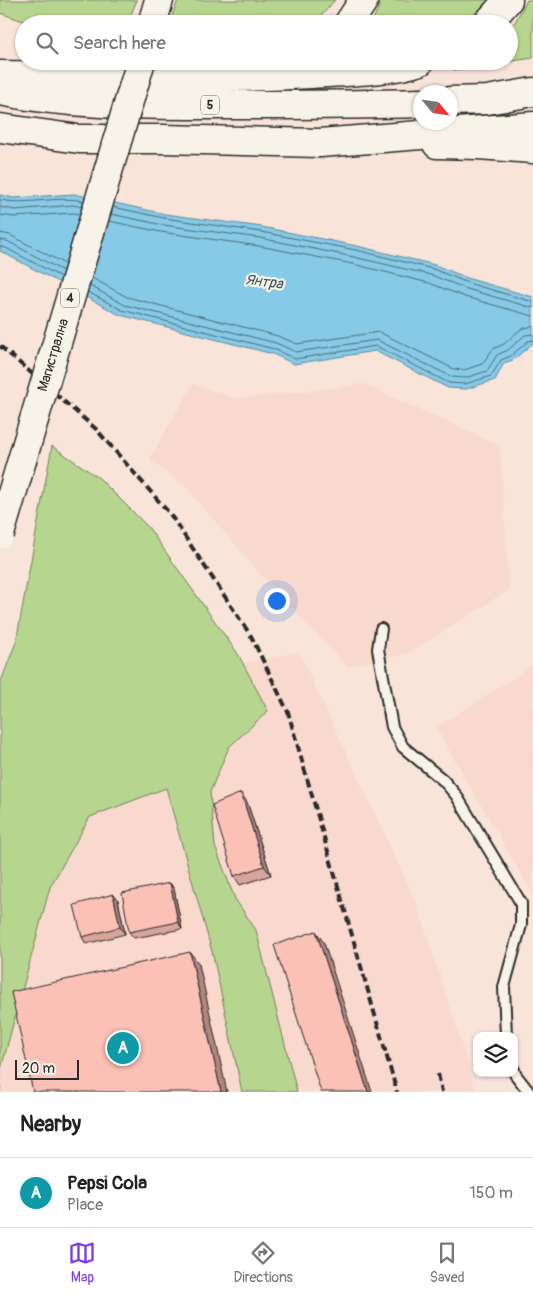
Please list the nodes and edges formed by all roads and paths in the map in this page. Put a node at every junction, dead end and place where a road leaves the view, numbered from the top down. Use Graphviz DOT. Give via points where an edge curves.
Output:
graph roads {
  1 [pos="159,0"];
  2 [pos="364,0"];
  3 [pos="508,0"];
  4 [pos="155,15"];
  5 [pos="354,15"];
  6 [pos="495,15"];
  7 [pos="138,70"];
  8 [pos="281,70"];
  9 [pos="355,70"];
  10 [pos="0,75"];
  11 [pos="261,77"];
  12 [pos="533,88"];
  13 [pos="0,91"];
  14 [pos="533,92"];
  15 [pos="487,100"];
  16 [pos="458,101"];
  17 [pos="413,102"];
  18 [pos="533,126"];
  19 [pos="0,128"];
  20 [pos="320,143"];
  21 [pos="533,148"];
  22 [pos="0,534"];
  23 [pos="381,629"];
  24 [pos="506,1032"];
  25 [pos="517,1077"];
  26 [pos="529,1092"];
  1 -- 4 [label="main road"];
  2 -- 5 [label="main road"];
  3 -- 6 [label="main road"];
  7 -- 22 [label="main road, Магистрална / 4, bridge"];
  8 -- 11 [label="main road"];
  9 -- 11 [label="main road"];
  10 -- 11 [label="main road"];
  12 -- 15 [label="main road"];
  13 -- 17 [label="main road, 5" via="93,104"];
  14 -- 15 [label="main road"];
  15 -- 16 [label="main road"];
  18 -- 20 [label="main road"];
  19 -- 20 [label="main road" via="79,138"];
  20 -- 21 [label="main road"];
  23 -- 24 [label="lane" via="378,649 392,727 403,747 456,795 521,903 521,925 504,987"];
  25 -- 26 [label="lane"];
}
